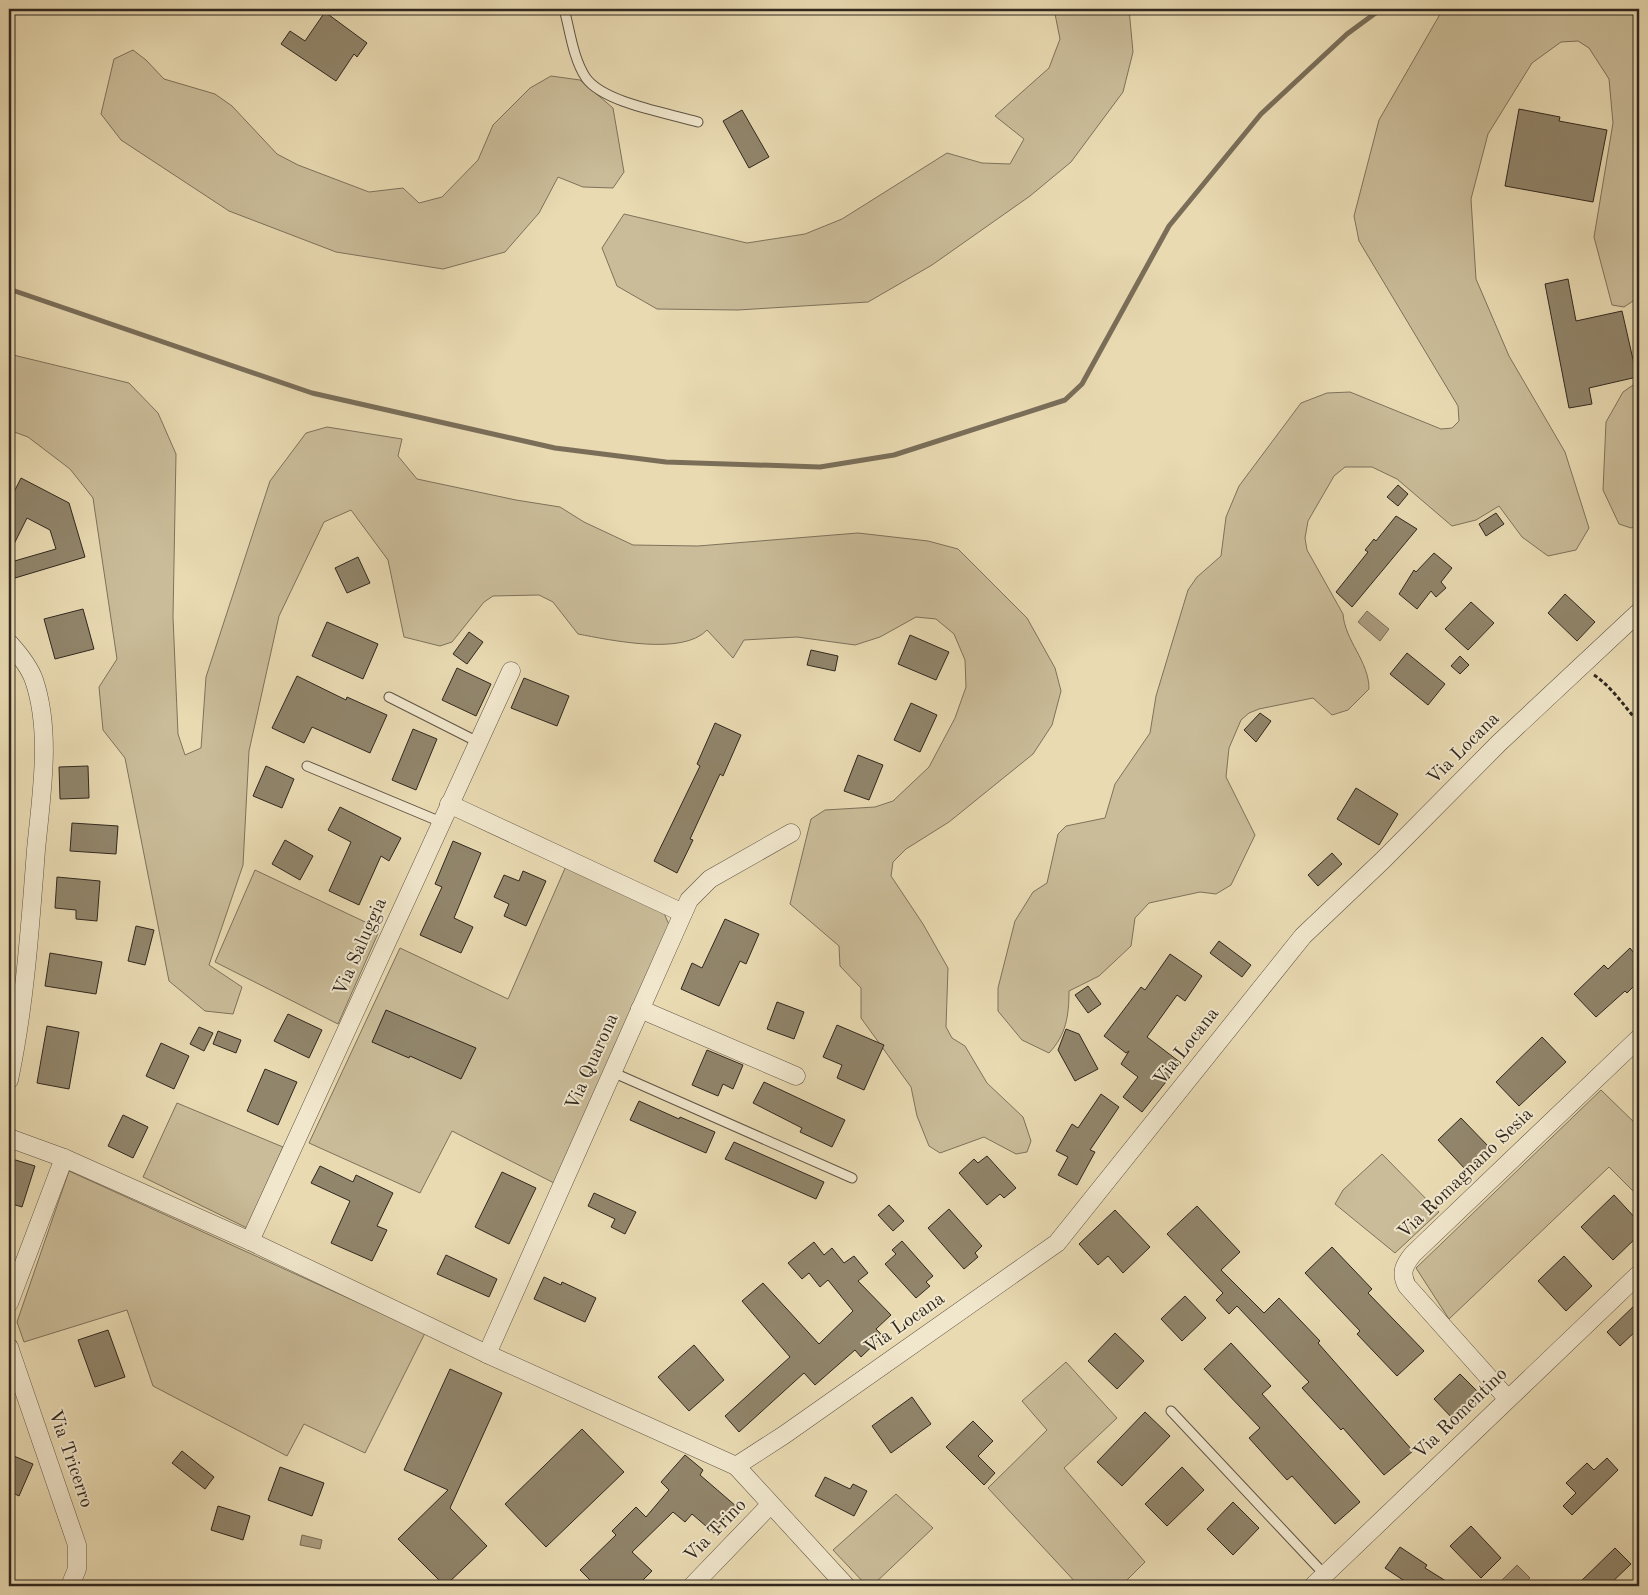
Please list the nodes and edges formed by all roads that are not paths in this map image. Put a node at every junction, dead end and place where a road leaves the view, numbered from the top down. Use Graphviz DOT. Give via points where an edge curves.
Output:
graph roads {
  1 [pos="564,9"];
  2 [pos="698,122"];
  3 [pos="1639,612"];
  4 [pos="9,642"];
  5 [pos="511,671"];
  6 [pos="389,697"];
  7 [pos="478,742"];
  8 [pos="307,766"];
  9 [pos="449,804"];
  10 [pos="441,822"];
  11 [pos="791,833"];
  12 [pos="683,914"];
  13 [pos="640,1009"];
  14 [pos="15,1020"];
  15 [pos="1639,1038"];
  16 [pos="612,1072"];
  17 [pos="796,1076"];
  18 [pos="9,1080"];
  19 [pos="9,1138"];
  20 [pos="64,1158"];
  21 [pos="852,1178"];
  22 [pos="250,1241"];
  23 [pos="1639,1274"];
  24 [pos="9,1303"];
  25 [pos="9,1347"];
  26 [pos="486,1354"];
  27 [pos="1508,1398"];
  28 [pos="1171,1411"];
  29 [pos="736,1466"];
  30 [pos="770,1505"];
  31 [pos="1319,1581"];
  32 [pos="70,1586"];
  33 [pos="692,1586"];
  34 [pos="846,1586"];
  1 -- 2 [label="lane" via="581,69 592,85 608,96"];
  3 -- 29 [label="street, Via Locana" via="1303,936 1057,1242"];
  4 -- 14 [label="street" via="34,680 42,728 42,772"];
  5 -- 7 [label="street, Via Saluggia"];
  6 -- 7 [label="lane"];
  7 -- 9 [label="street, Via Saluggia"];
  8 -- 10 [label="lane"];
  9 -- 10 [label="street, Via Saluggia"];
  9 -- 12 [label="street"];
  10 -- 22 [label="street, Via Saluggia"];
  11 -- 12 [label="street, Via Quarona" via="703,884 693,894"];
  12 -- 13 [label="street, Via Quarona"];
  13 -- 16 [label="street, Via Quarona"];
  13 -- 17 [label="street"];
  14 -- 18 [label="street"];
  15 -- 27 [label="street, Via Romagnano Sesia" via="1404,1266 1407,1286"];
  16 -- 21 [label="lane"];
  16 -- 26 [label="street, Via Quarona"];
  19 -- 20 [label="street"];
  20 -- 22 [label="street"];
  20 -- 24 [label="street"];
  22 -- 26 [label="street"];
  23 -- 27 [label="street, Via Romentino"];
  25 -- 32 [label="street, Via Tricerro" via="77,1546 77,1569"];
  26 -- 29 [label="street"];
  27 -- 31 [label="street, Via Romentino"];
  28 -- 31 [label="lane"];
  29 -- 30 [label="street"];
  30 -- 33 [label="street, Via Trino"];
  30 -- 34 [label="street"];
}
